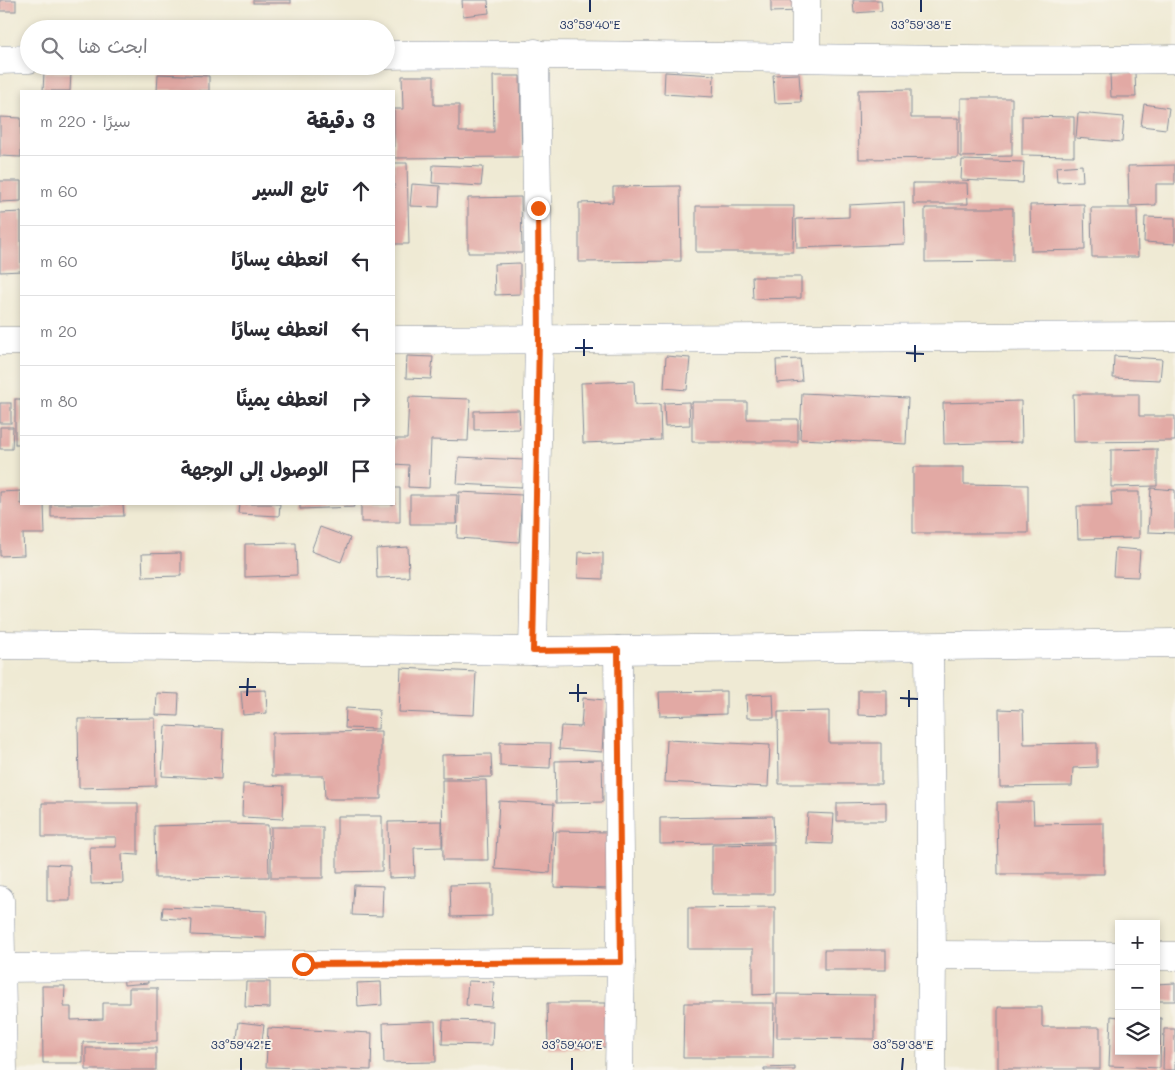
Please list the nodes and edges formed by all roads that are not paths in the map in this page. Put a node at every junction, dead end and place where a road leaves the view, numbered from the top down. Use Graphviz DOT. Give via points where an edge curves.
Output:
graph roads {
  1 [pos="806,0"];
  2 [pos="535,53"];
  3 [pos="395,55"];
  4 [pos="806,58"];
  5 [pos="20,59"];
  6 [pos="1175,59"];
  7 [pos="0,60"];
  8 [pos="1175,336"];
  9 [pos="395,340"];
  10 [pos="539,340"];
  11 [pos="0,341"];
  12 [pos="20,341"];
  13 [pos="1175,643"];
  14 [pos="0,645"];
  15 [pos="929,646"];
  16 [pos="618,650"];
  17 [pos="533,651"];
  18 [pos="0,900"];
  19 [pos="932,955"];
  20 [pos="1115,956"];
  21 [pos="1160,956"];
  22 [pos="1175,956"];
  23 [pos="621,962"];
  24 [pos="1,968"];
  25 [pos="2,1070"];
  26 [pos="619,1070"];
  27 [pos="931,1070"];
  1 -- 4 [label="street"];
  2 -- 3 [label="street"];
  2 -- 4 [label="street"];
  2 -- 10 [label="street"];
  4 -- 6 [label="street" via="1038,62"];
  5 -- 7 [label="street"];
  8 -- 10 [label="street"];
  9 -- 10 [label="street"];
  10 -- 17 [label="street"];
  11 -- 12 [label="street"];
  13 -- 15 [label="street"];
  14 -- 17 [label="street"];
  15 -- 16 [label="street"];
  15 -- 19 [label="street"];
  16 -- 17 [label="street"];
  16 -- 23 [label="street"];
  18 -- 24 [label="street"];
  19 -- 20 [label="street"];
  19 -- 27 [label="street"];
  21 -- 22 [label="street"];
  23 -- 24 [label="street"];
  23 -- 26 [label="street"];
  24 -- 25 [label="street"];
}
